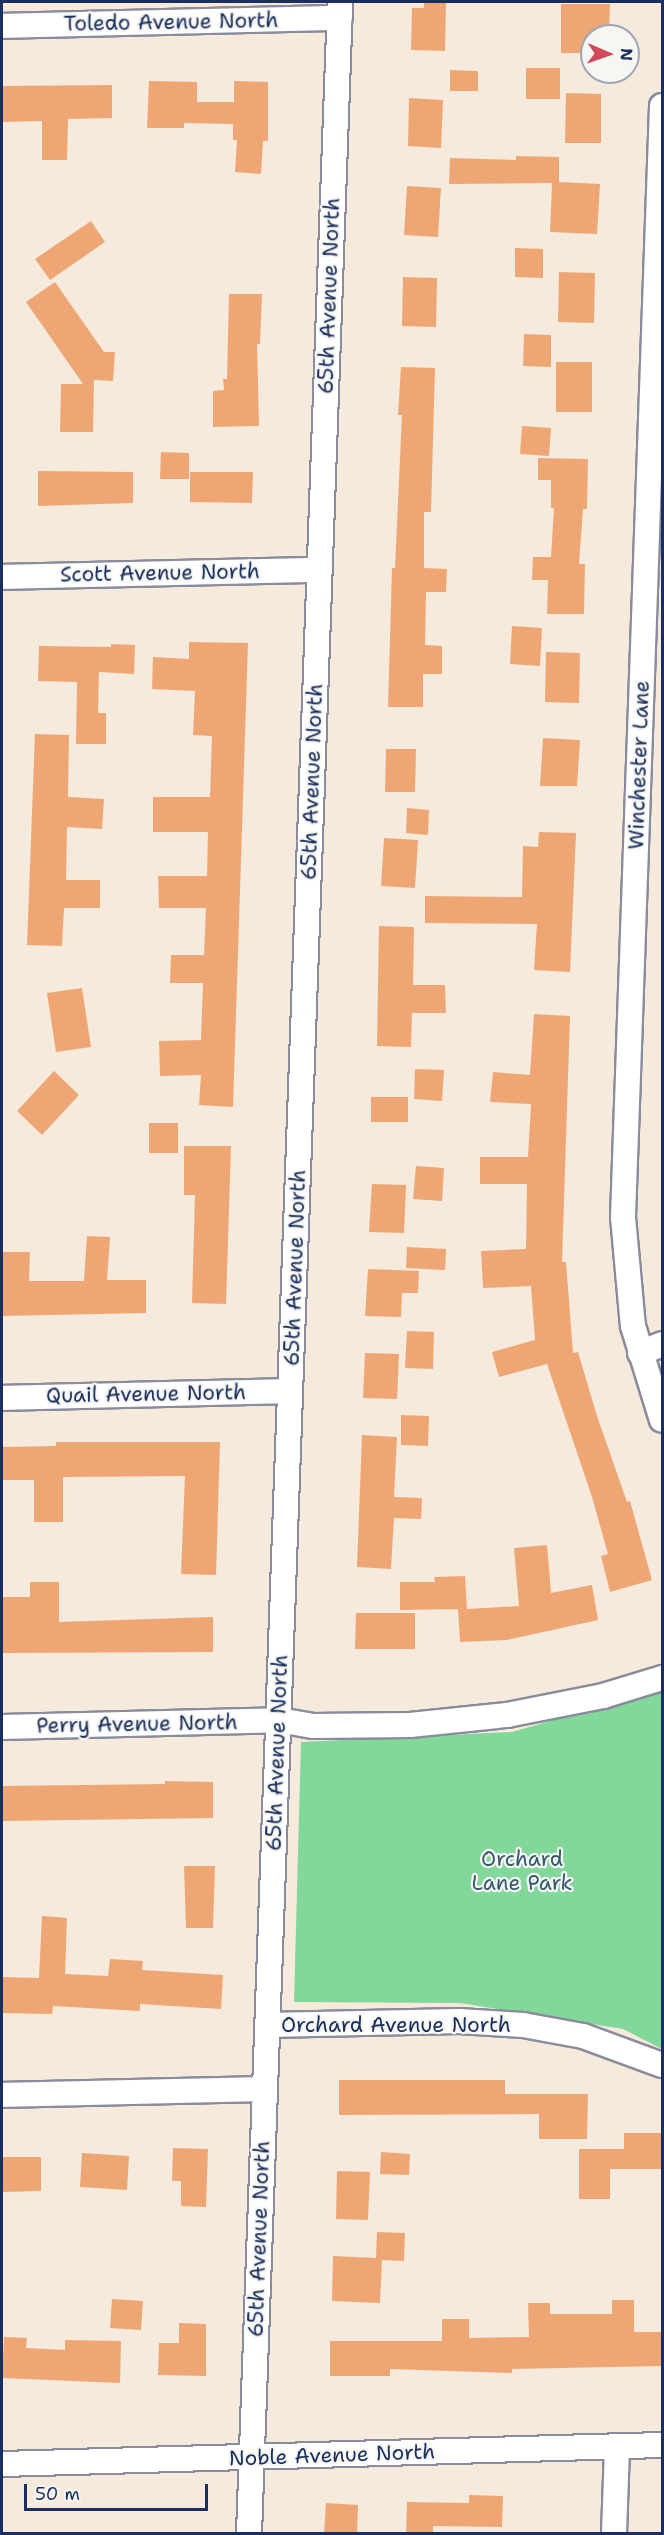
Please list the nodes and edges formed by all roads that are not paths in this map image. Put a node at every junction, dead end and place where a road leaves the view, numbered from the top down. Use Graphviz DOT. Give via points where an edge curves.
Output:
graph roads {
  1 [pos="340,10"];
  2 [pos="2,26"];
  3 [pos="663,106"];
  4 [pos="319,570"];
  5 [pos="2,577"];
  6 [pos="663,1344"];
  7 [pos="640,1353"];
  8 [pos="291,1391"];
  9 [pos="2,1398"];
  10 [pos="663,1420"];
  11 [pos="663,1678"];
  12 [pos="279,1720"];
  13 [pos="2,1727"];
  14 [pos="267,2025"];
  15 [pos="663,2066"];
  16 [pos="264,2089"];
  17 [pos="2,2095"];
  18 [pos="663,2445"];
  19 [pos="617,2446"];
  20 [pos="252,2457"];
  21 [pos="2,2464"];
  22 [pos="249,2534"];
  23 [pos="614,2534"];
  1 -- 2 [label="street, Toledo Avenue North"];
  1 -- 4 [label="street, 65th Avenue North"];
  3 -- 7 [label="street, Winchester Lane" via="623,1217 625,1273"];
  4 -- 5 [label="street, Scott Avenue North"];
  4 -- 8 [label="street, 65th Avenue North"];
  6 -- 7 [label="street"];
  7 -- 10 [label="street, Winchester Lane"];
  8 -- 9 [label="street, Quail Avenue North"];
  8 -- 12 [label="street, 65th Avenue North"];
  11 -- 12 [label="street, Perry Avenue North" via="603,1696 496,1716 410,1725 313,1726"];
  12 -- 13 [label="street, Perry Avenue North"];
  12 -- 14 [label="street, 65th Avenue North"];
  14 -- 15 [label="street, Orchard Avenue North" via="459,2020 523,2025 583,2036"];
  14 -- 16 [label="street, 65th Avenue North"];
  16 -- 17 [label="street"];
  16 -- 20 [label="street, 65th Avenue North"];
  18 -- 19 [label="street, Noble Avenue North"];
  19 -- 20 [label="street, Noble Avenue North"];
  19 -- 23 [label="street"];
  20 -- 21 [label="street, Noble Avenue North"];
  20 -- 22 [label="street, 65th Avenue North"];
}
